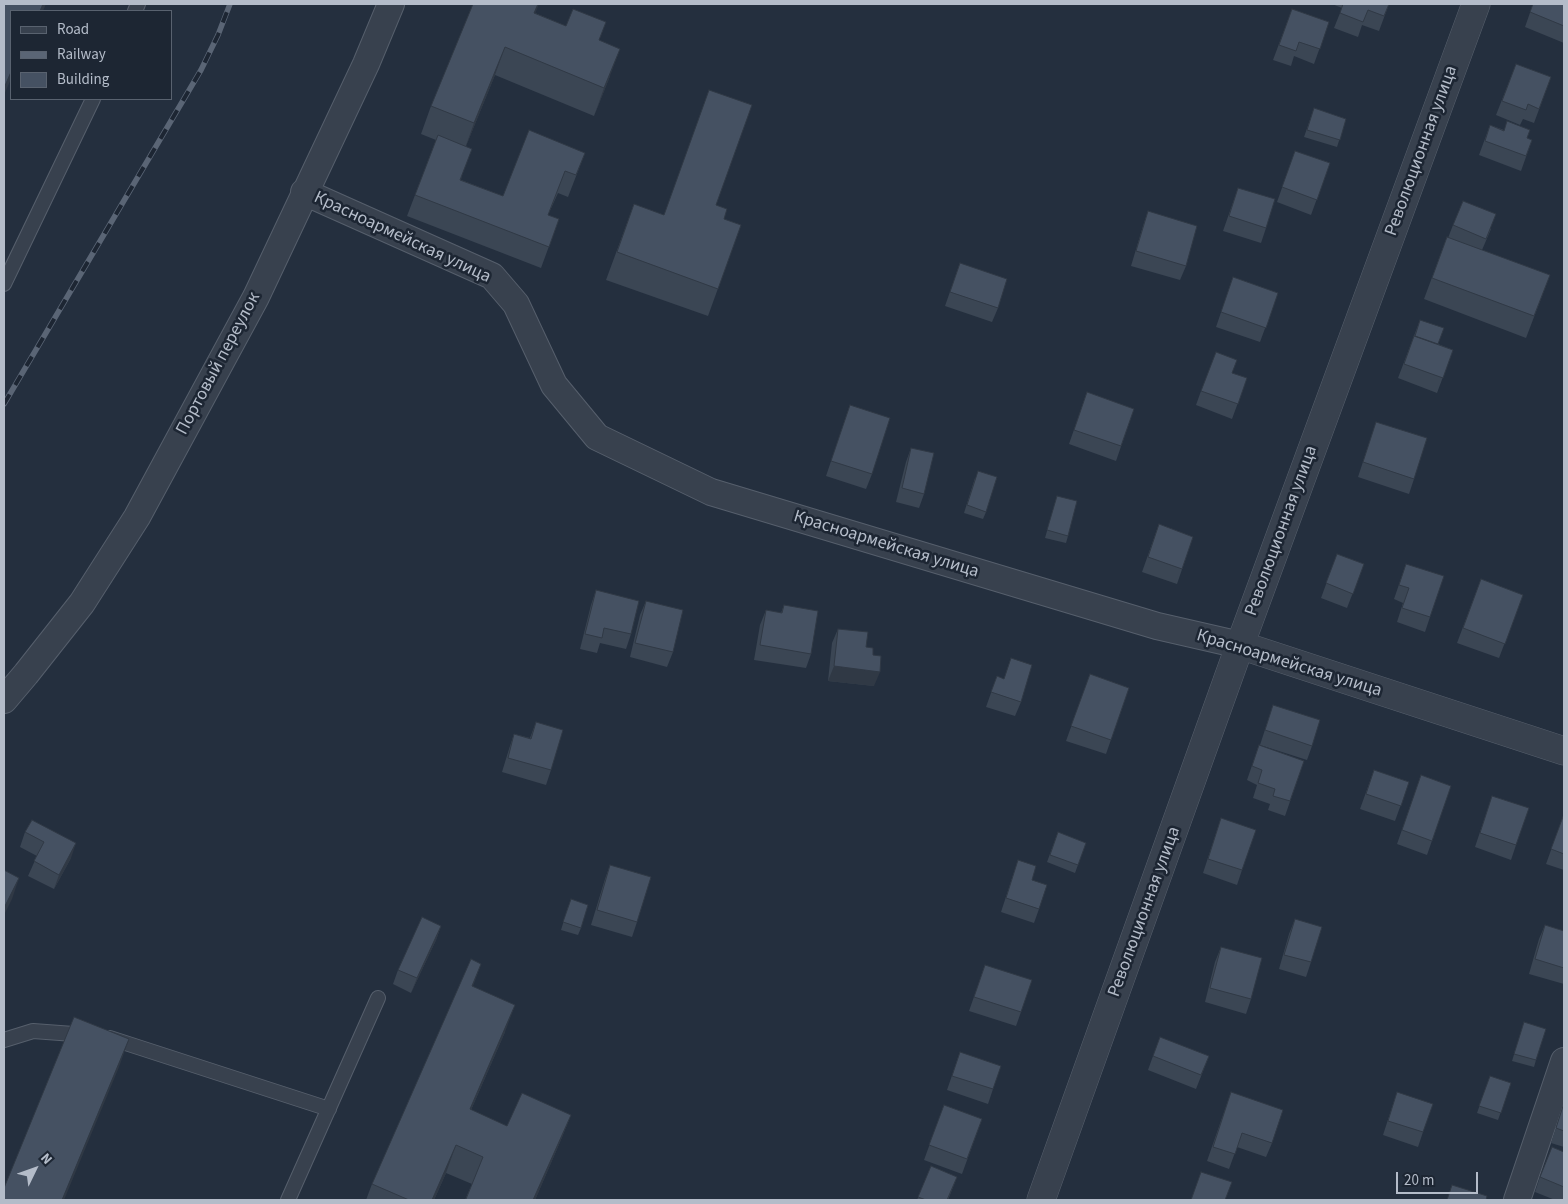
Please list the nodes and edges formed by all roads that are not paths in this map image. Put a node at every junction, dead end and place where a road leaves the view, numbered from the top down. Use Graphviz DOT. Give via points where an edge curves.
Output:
graph roads {
  1 [pos="391,4"];
  2 [pos="1476,4"];
  3 [pos="92,100"];
  4 [pos="304,192"];
  5 [pos="4,284"];
  6 [pos="1240,645"];
  7 [pos="4,700"];
  8 [pos="1564,751"];
  9 [pos="378,998"];
  10 [pos="4,1040"];
  11 [pos="1564,1062"];
  12 [pos="329,1109"];
  13 [pos="288,1200"];
  14 [pos="1041,1200"];
  15 [pos="1516,1200"];
  1 -- 4 [label="street, Портовый переулок" via="366,64"];
  2 -- 6 [label="street, Революционная улица"];
  3 -- 5 [label="lane"];
  4 -- 6 [label="street, Красноармейская улица" via="492,276 516,304 554,385 597,437 711,492 1158,626"];
  4 -- 7 [label="street, Портовый переулок" via="256,297 137,517 82,604"];
  6 -- 8 [label="street, Красноармейская улица"];
  6 -- 14 [label="street, Революционная улица"];
  9 -- 12 [label="lane"];
  10 -- 12 [label="lane" via="33,1031 104,1036"];
  11 -- 15 [label="street"];
  12 -- 13 [label="lane"];
}
